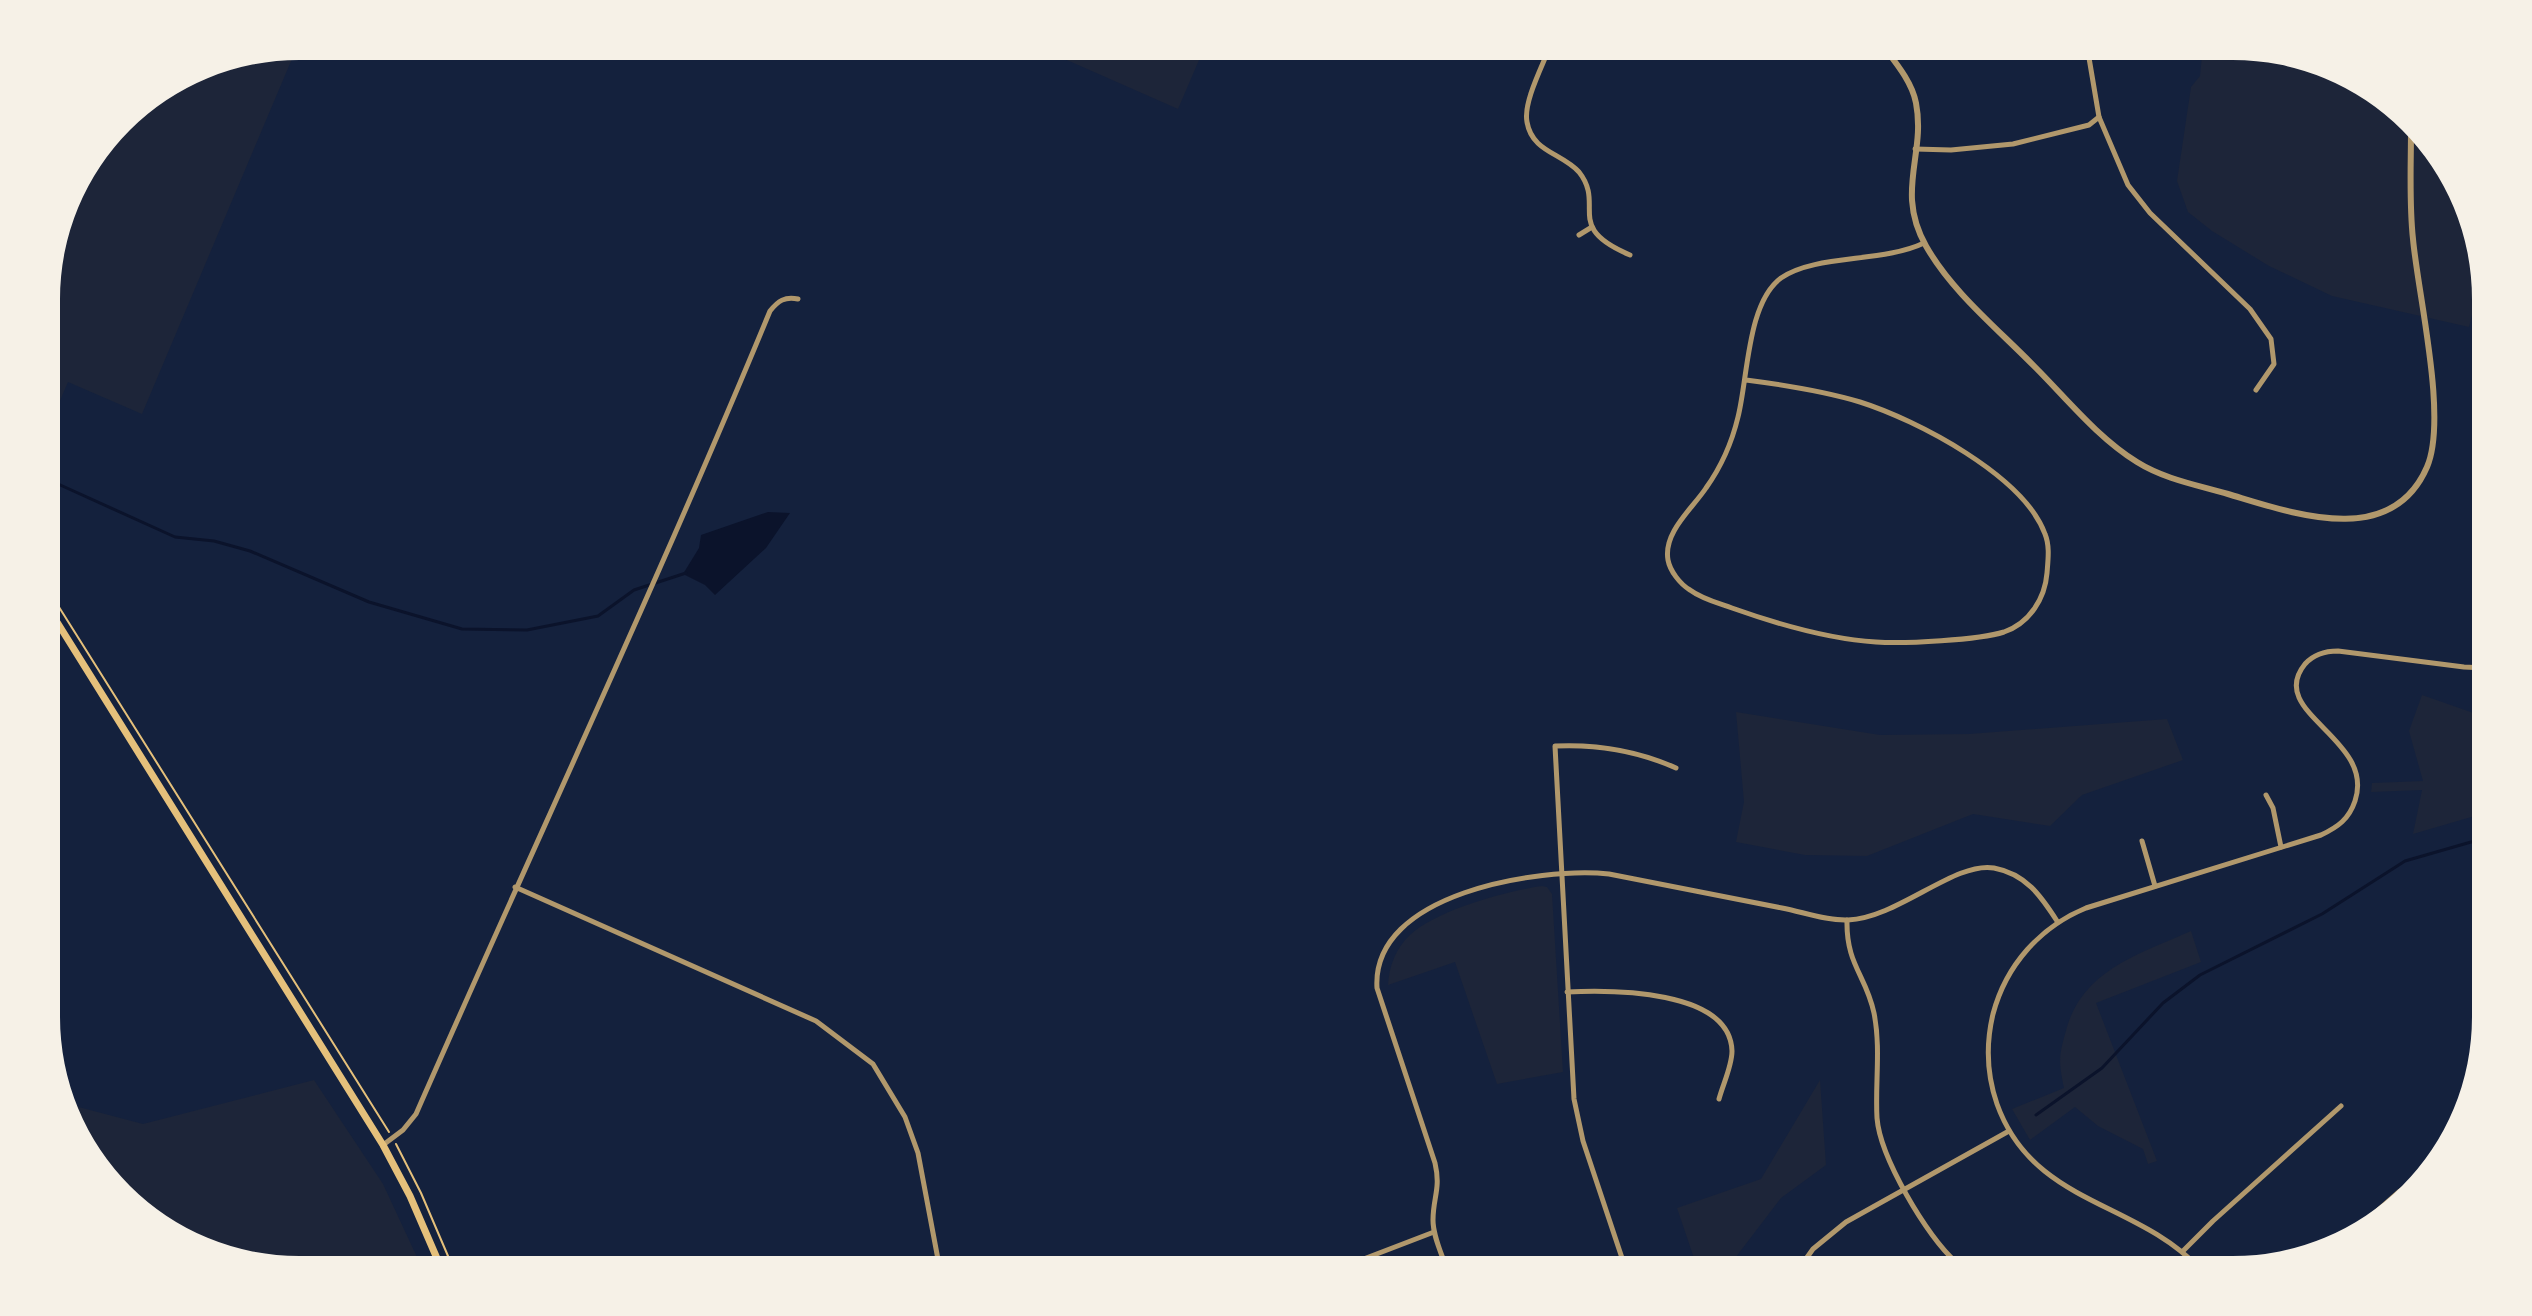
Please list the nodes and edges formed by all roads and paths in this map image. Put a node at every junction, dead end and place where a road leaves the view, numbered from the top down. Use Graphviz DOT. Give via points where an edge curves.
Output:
graph roads {
  1 [pos="1545,60"];
  2 [pos="1894,60"];
  3 [pos="2089,60"];
  4 [pos="2099,117"];
  5 [pos="2411,139"];
  6 [pos="1915,149"];
  7 [pos="1592,227"];
  8 [pos="1579,235"];
  9 [pos="1924,243"];
  10 [pos="1630,255"];
  11 [pos="798,299"];
  12 [pos="1746,380"];
  13 [pos="2256,390"];
  14 [pos="61,610"];
  15 [pos="61,628"];
  16 [pos="2472,667"];
  17 [pos="1676,768"];
  18 [pos="2266,795"];
  19 [pos="2142,841"];
  20 [pos="2281,847"];
  21 [pos="1560,873"];
  22 [pos="2155,886"];
  23 [pos="515,887"];
  24 [pos="1847,920"];
  25 [pos="2057,921"];
  26 [pos="1567,992"];
  27 [pos="1719,1099"];
  28 [pos="2341,1106"];
  29 [pos="2009,1131"];
  30 [pos="393,1138"];
  31 [pos="383,1145"];
  32 [pos="1905,1190"];
  33 [pos="1434,1232"];
  34 [pos="2183,1251"];
  35 [pos="1373,1255"];
  36 [pos="1442,1255"];
  37 [pos="1621,1255"];
  38 [pos="1811,1255"];
  39 [pos="1948,1255"];
  40 [pos="2187,1255"];
  41 [pos="436,1256"];
  42 [pos="448,1256"];
  43 [pos="937,1256"];
  1 -- 7 [label="street" via="1526,122 1544,150 1579,173"];
  2 -- 6 [label="street" via="1914,96"];
  3 -- 4 [label="street"];
  4 -- 6 [label="street" via="2089,125 2013,144"];
  4 -- 13 [label="street" via="2117,165 2143,205 2265,327 2274,364"];
  5 -- 9 [label="street" via="2412,234 2429,357 2434,443 2414,489 2373,516 2321,518 2168,477 2137,463 2092,425 1961,291"];
  6 -- 9 [label="street" via="1911,194"];
  7 -- 8 [label="street"];
  7 -- 10 [label="street" via="1603,241"];
  9 -- 12 [label="street" via="1783,277 1761,305"];
  11 -- 23 [label="street" via="785,299 770,311"];
  12 -- 12 [label="street" via="1729,445 1668,546 1670,569 1690,591 1772,622 1875,642 2004,632 2036,608 2046,582 2046,536 2027,505 1994,474 1951,444 1880,409 1816,390"];
  14 -- 30 [label="path"];
  15 -- 31 [label="main road"];
  16 -- 20 [label="street" via="2338,651 2310,659 2299,676 2299,700 2346,751 2357,772 2358,791 2352,811 2340,824"];
  17 -- 21 [label="street" via="1615,749 1555,746"];
  18 -- 20 [label="street"];
  19 -- 22 [label="street"];
  20 -- 22 [label="street"];
  21 -- 24 [label="street" via="1609,874"];
  21 -- 26 [label="street"];
  21 -- 33 [label="street" via="1506,880 1436,906 1408,920 1382,954 1377,978 1380,1003 1439,1180"];
  22 -- 25 [label="street"];
  23 -- 30 [label="street" via="416,1114"];
  23 -- 43 [label="street" via="816,1021 873,1064 905,1117 918,1153"];
  24 -- 25 [label="street" via="1891,910 1984,867 2028,883"];
  24 -- 32 [label="street" via="1848,949 1870,995 1878,1033 1881,1138"];
  25 -- 29 [label="street" via="2010,972 1991,1024 1991,1079"];
  26 -- 27 [label="street" via="1612,990 1694,1005 1712,1014 1726,1029 1732,1053"];
  26 -- 37 [label="street" via="1574,1099"];
  28 -- 34 [label="street"];
  29 -- 32 [label="street"];
  29 -- 34 [label="street" via="2048,1176"];
  30 -- 31 [label="street"];
  30 -- 42 [label="path"];
  31 -- 41 [label="main road"];
  32 -- 38 [label="street" via="1829,1234"];
  32 -- 39 [label="street"];
  33 -- 35 [label="street"];
  33 -- 36 [label="street"];
  34 -- 40 [label="street"];
}
